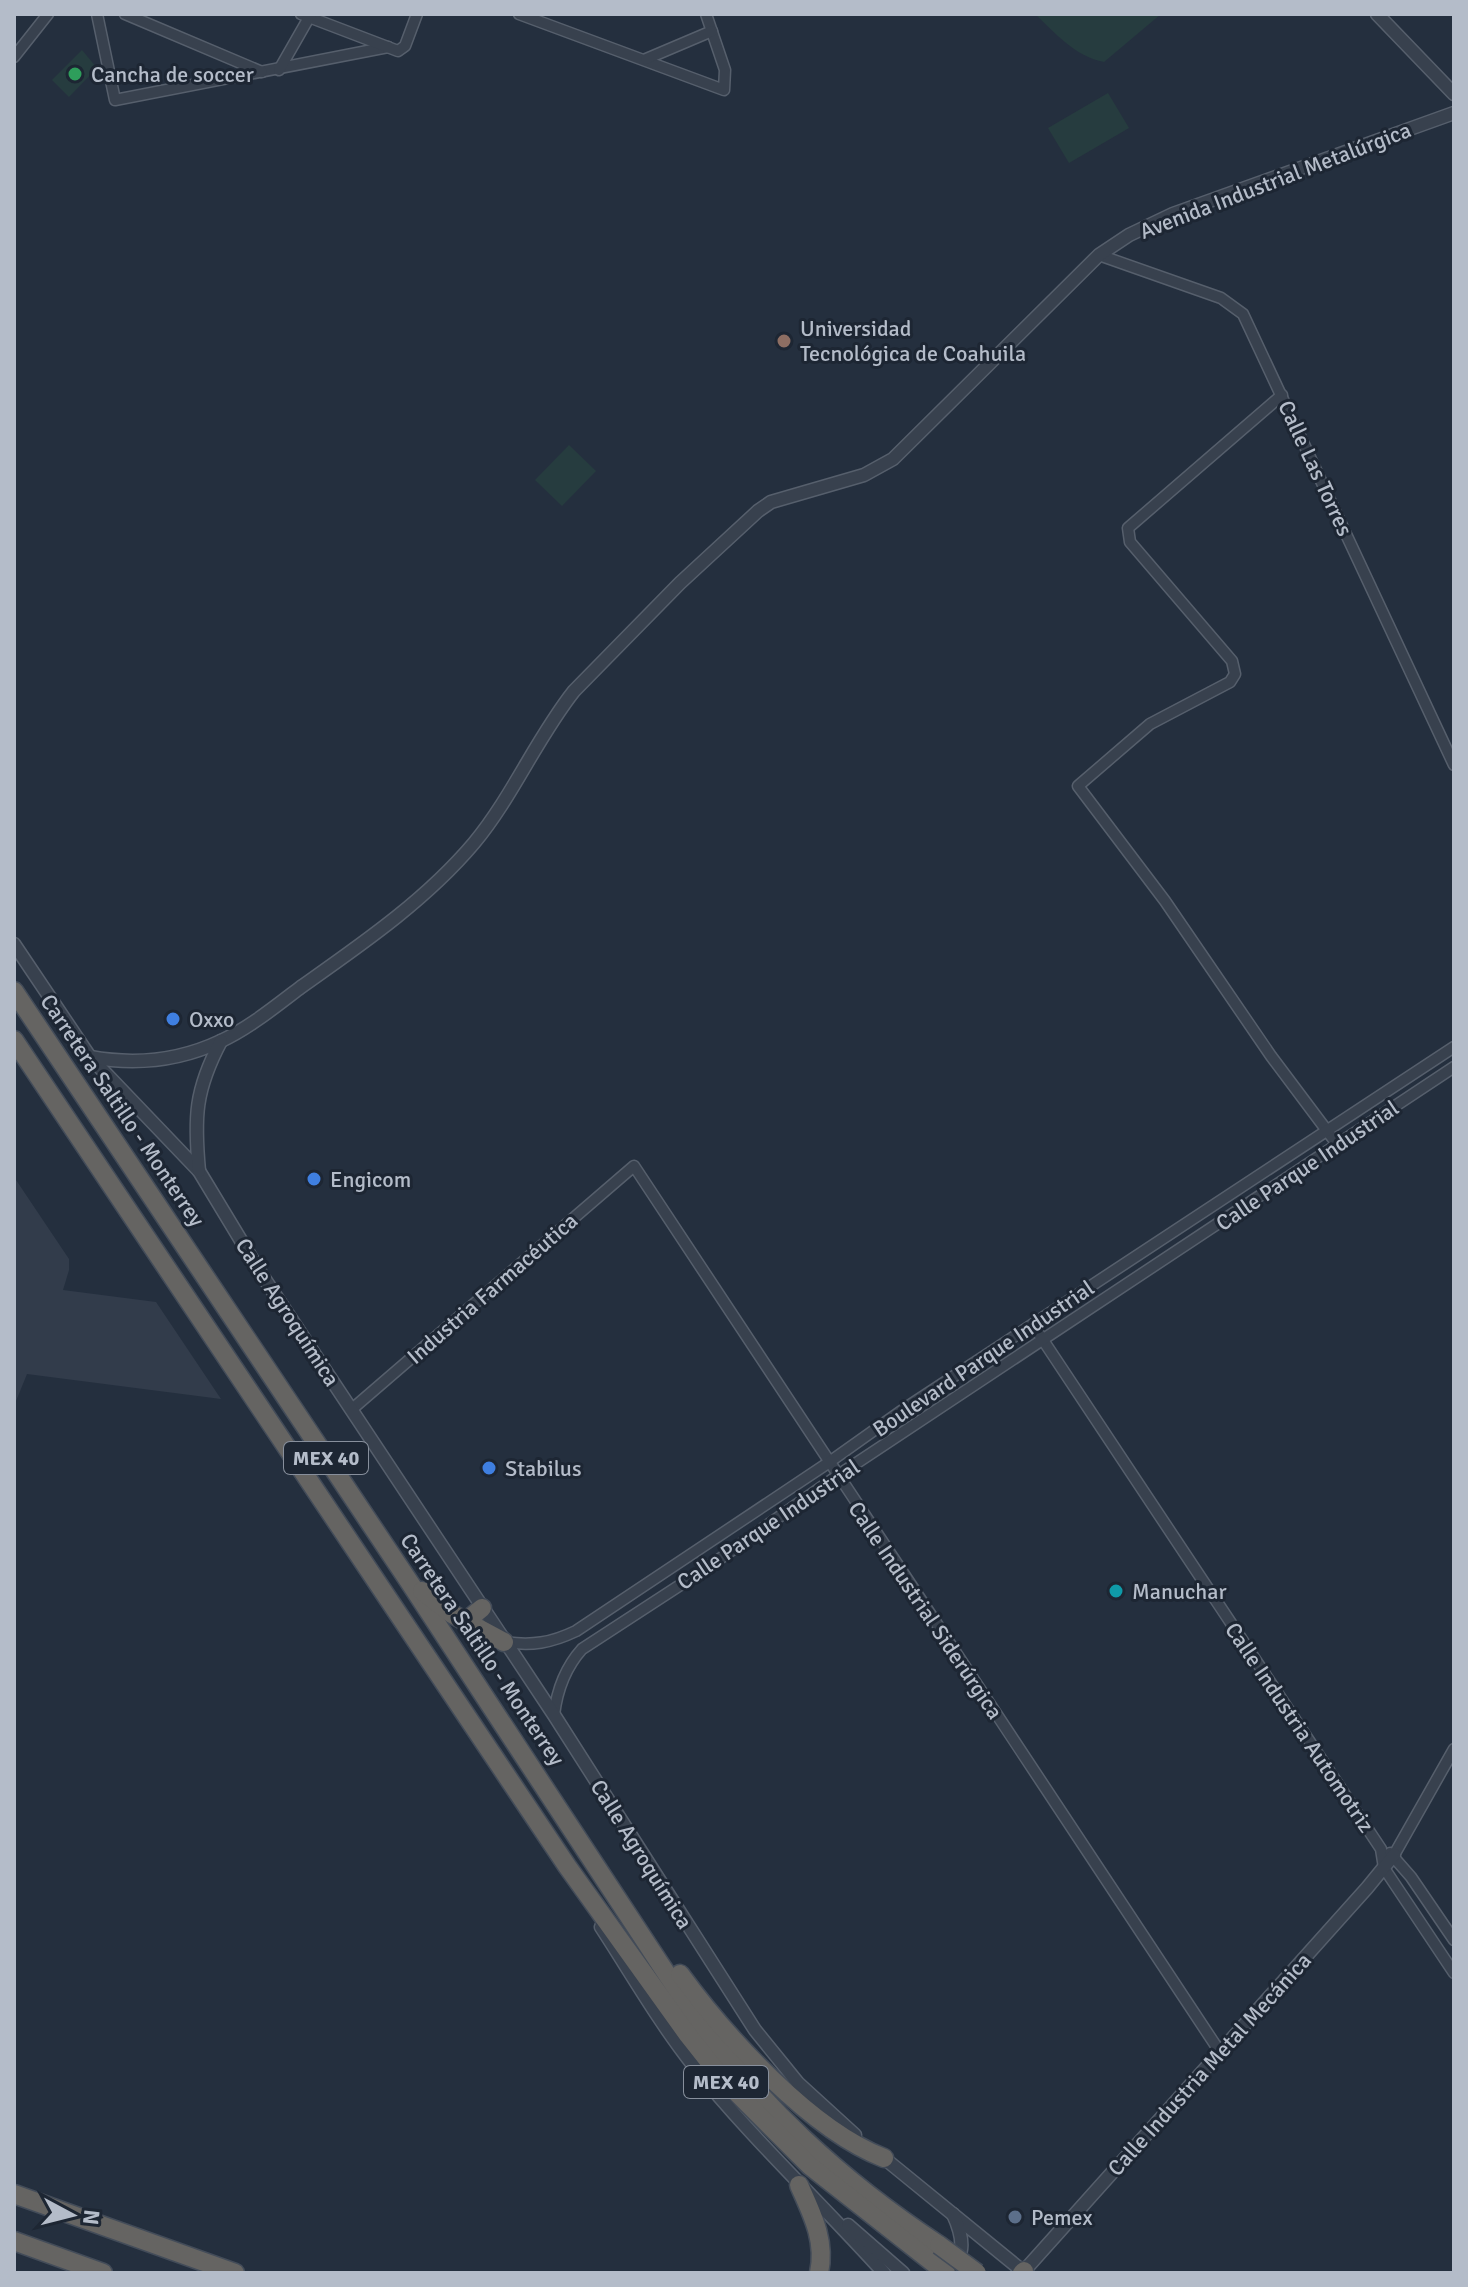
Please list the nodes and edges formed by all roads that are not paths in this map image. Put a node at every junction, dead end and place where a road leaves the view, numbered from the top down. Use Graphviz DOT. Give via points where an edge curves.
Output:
graph roads {
  1 [pos="48,14"];
  2 [pos="97,14"];
  3 [pos="125,14"];
  4 [pos="417,14"];
  5 [pos="519,14"];
  6 [pos="706,14"];
  7 [pos="1377,14"];
  8 [pos="307,15"];
  9 [pos="712,31"];
  10 [pos="393,49"];
  11 [pos="14,57"];
  12 [pos="646,59"];
  13 [pos="279,70"];
  14 [pos="264,73"];
  15 [pos="1454,94"];
  16 [pos="1454,113"];
  17 [pos="1099,255"];
  18 [pos="1282,395"];
  19 [pos="1454,765"];
  20 [pos="14,944"];
  21 [pos="14,991"];
  22 [pos="14,1040"];
  23 [pos="221,1041"];
  24 [pos="1454,1047"];
  25 [pos="90,1057"];
  26 [pos="1454,1067"];
  27 [pos="1328,1130"];
  28 [pos="1337,1144"];
  29 [pos="634,1166"];
  30 [pos="199,1171"];
  31 [pos="1033,1325"];
  32 [pos="1043,1340"];
  33 [pos="351,1410"];
  34 [pos="828,1463"];
  35 [pos="837,1476"];
  36 [pos="701,1549"];
  37 [pos="711,1565"];
  38 [pos="410,1583"];
  39 [pos="644,1585"];
  40 [pos="654,1601"];
  41 [pos="482,1608"];
  42 [pos="465,1622"];
  43 [pos="589,1622"];
  44 [pos="599,1638"];
  45 [pos="504,1642"];
  46 [pos="554,1715"];
  47 [pos="1454,1749"];
  48 [pos="1388,1852"];
  49 [pos="567,1866"];
  50 [pos="1384,1868"];
  51 [pos="636,1925"];
  52 [pos="1454,1940"];
  53 [pos="1454,1973"];
  54 [pos="1220,2052"];
  55 [pos="884,2158"];
  56 [pos="799,2185"];
  57 [pos="14,2194"];
  58 [pos="952,2213"];
  59 [pos="831,2216"];
  60 [pos="14,2241"];
  61 [pos="933,2252"];
  62 [pos="1024,2272"];
  63 [pos="103,2273"];
  64 [pos="235,2273"];
  65 [pos="819,2273"];
  66 [pos="884,2273"];
  67 [pos="903,2273"];
  68 [pos="947,2273"];
  69 [pos="977,2273"];
  1 -- 11 [label="street"];
  2 -- 14 [label="street" via="115,100"];
  3 -- 14 [label="street"];
  4 -- 10 [label="street" via="404,48"];
  5 -- 12 [label="street"];
  6 -- 9 [label="street"];
  7 -- 15 [label="street"];
  8 -- 10 [label="street"];
  8 -- 13 [label="street"];
  9 -- 12 [label="street"];
  9 -- 12 [label="street" via="725,70 724,90"];
  10 -- 13 [label="street"];
  13 -- 14 [label="street"];
  16 -- 17 [label="street, Avenida Industrial Metalúrgica" via="1173,214"];
  17 -- 18 [label="street, Calle Las Torres" via="1237,307"];
  17 -- 23 [label="street, Avenida Industrial Metalúrgica" via="893,459 864,475 771,502 758,511 574,691 501,808 444,876 342,958"];
  18 -- 19 [label="street, Calle Las Torres"];
  18 -- 27 [label="street" via="1128,528 1130,542 1232,661 1233,679 1150,724 1078,786"];
  20 -- 25 [label="street, Calle Agroquímica"];
  21 -- 38 [label="highway, Carretera Saltillo - Monterrey / MEX 40"];
  22 -- 49 [label="highway, Carretera Saltillo - Monterrey / MEX 40"];
  23 -- 25 [label="street, Avenida Industrial Metalúrgica" via="171,1058"];
  23 -- 30 [label="street" via="196,1114"];
  24 -- 27 [label="street, Boulevard Parque Industrial"];
  25 -- 30 [label="street, Calle Agroquímica"];
  26 -- 28 [label="street, Calle Parque Industrial"];
  27 -- 28 [label="street"];
  27 -- 31 [label="street, Boulevard Parque Industrial"];
  28 -- 32 [label="street, Calle Parque Industrial"];
  29 -- 33 [label="street, Industria Farmacéutica"];
  29 -- 34 [label="street, Calle Industrial Siderúrgica"];
  30 -- 33 [label="street, Calle Agroquímica"];
  31 -- 32 [label="street, Calle Industria Automotriz"];
  31 -- 34 [label="street, Boulevard Parque Industrial"];
  32 -- 35 [label="street, Calle Parque Industrial"];
  32 -- 48 [label="street, Calle Industria Automotriz"];
  33 -- 41 [label="street, Calle Agroquímica"];
  34 -- 35 [label="street, Calle Industrial Siderúrgica"];
  34 -- 36 [label="street, Boulevard Parque Industrial"];
  35 -- 37 [label="street, Calle Parque Industrial"];
  35 -- 54 [label="street, Calle Industrial Siderúrgica"];
  36 -- 37 [label="street"];
  36 -- 39 [label="street, Boulevard Parque Industrial"];
  37 -- 40 [label="street, Calle Parque Industrial"];
  38 -- 42 [label="highway"];
  38 -- 51 [label="highway, Carretera Saltillo - Monterrey / MEX 40"];
  39 -- 40 [label="street"];
  39 -- 43 [label="street, Boulevard Parque Industrial"];
  40 -- 44 [label="street, Calle Parque Industrial"];
  41 -- 42 [label="highway"];
  41 -- 45 [label="street, Calle Agroquímica"];
  42 -- 45 [label="highway"];
  43 -- 44 [label="street"];
  43 -- 45 [label="street, Boulevard Parque Industrial" via="555,1641"];
  44 -- 46 [label="street, Calle Parque Industrial" via="574,1658 560,1685"];
  45 -- 46 [label="street, Calle Agroquímica"];
  46 -- 55 [label="street, Calle Agroquímica" via="769,2050 822,2107"];
  47 -- 48 [label="street"];
  48 -- 50 [label="street, Calle Industria Metal Mecánica"];
  48 -- 52 [label="street, Calle Industria Automotriz"];
  49 -- 56 [label="street" via="572,1885 681,2049"];
  49 -- 61 [label="highway, Carretera Saltillo - Monterrey / MEX 40" via="722,2078 810,2166"];
  50 -- 53 [label="street"];
  50 -- 54 [label="street, Calle Industria Metal Mecánica"];
  51 -- 55 [label="highway" via="657,1941 721,2026 773,2077 836,2132"];
  51 -- 61 [label="highway, Carretera Saltillo - Monterrey / MEX 40" via="691,2011 763,2101"];
  54 -- 62 [label="street, Calle Industria Metal Mecánica"];
  55 -- 58 [label="street, Calle Agroquímica"];
  56 -- 59 [label="street"];
  56 -- 65 [label="highway" via="819,2234"];
  57 -- 64 [label="highway"];
  58 -- 62 [label="street, Calle Agroquímica"];
  58 -- 68 [label="street" via="962,2247 956,2266"];
  59 -- 66 [label="street"];
  59 -- 67 [label="street"];
  60 -- 63 [label="highway"];
  61 -- 68 [label="highway, Carretera Saltillo - Monterrey / MEX 40"];
  61 -- 69 [label="highway, Carretera Saltillo - Monterrey / MEX 40, bridge"];
}
